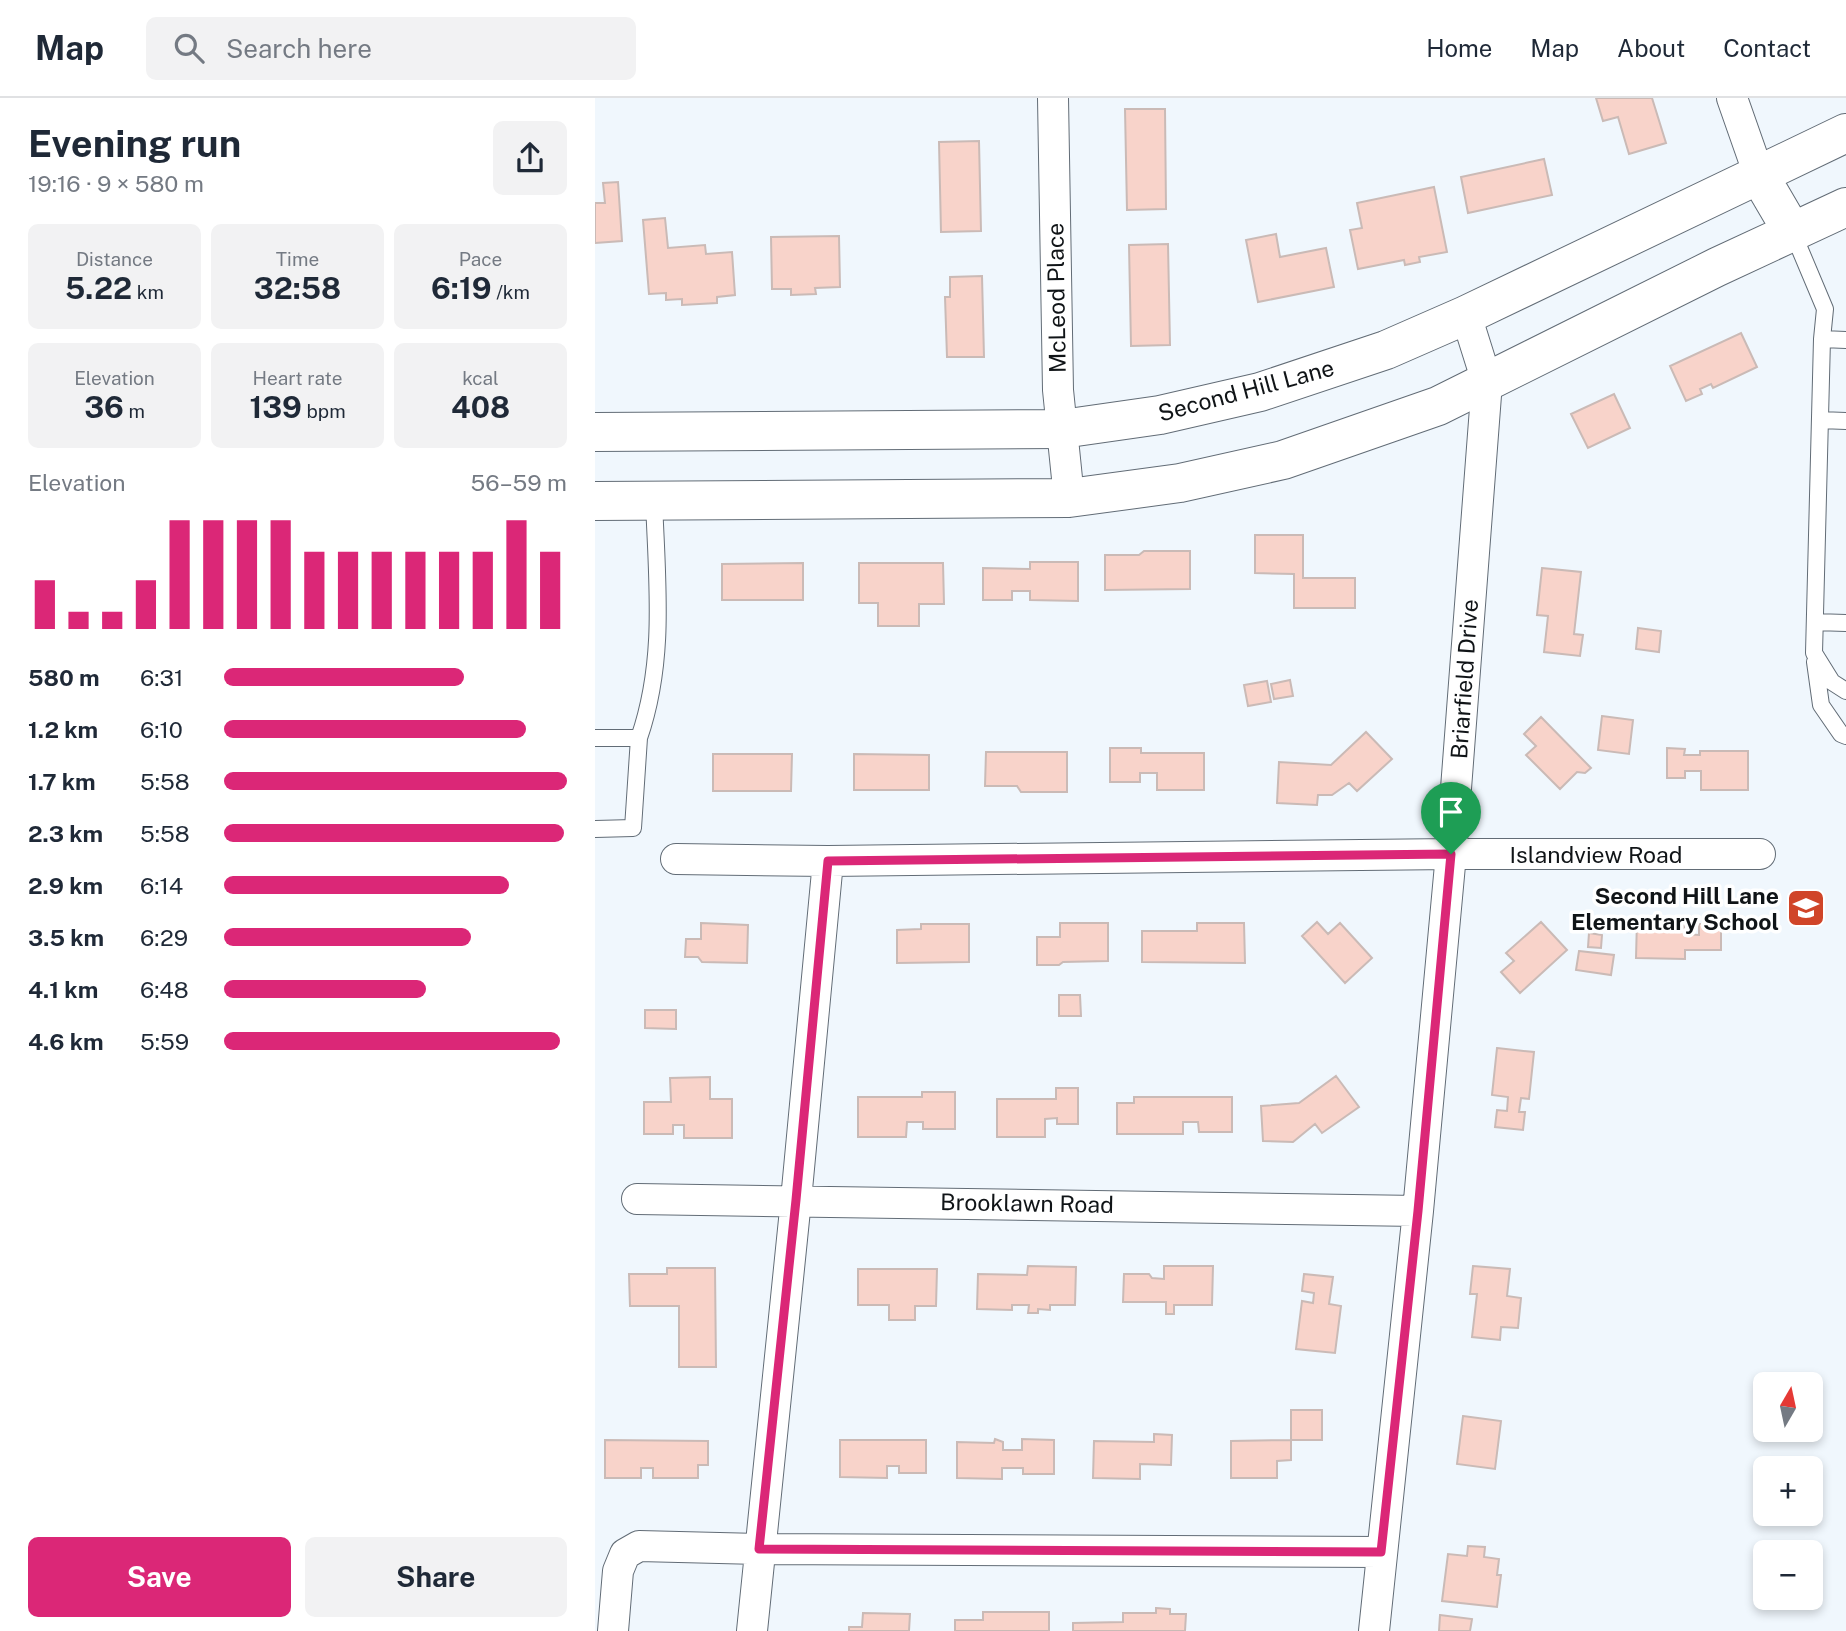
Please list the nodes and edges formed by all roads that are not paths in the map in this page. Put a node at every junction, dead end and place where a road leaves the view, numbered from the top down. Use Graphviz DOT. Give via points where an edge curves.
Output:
graph roads {
  1 [pos="1053,98"];
  2 [pos="1732,98"];
  3 [pos="1846,133"];
  4 [pos="1759,175"];
  5 [pos="1846,207"];
  6 [pos="1793,233"];
  7 [pos="1467,315"];
  8 [pos="1822,339"];
  9 [pos="1846,340"];
  10 [pos="1487,382"];
  11 [pos="1820,420"];
  12 [pos="1846,421"];
  13 [pos="1062,429"];
  14 [pos="595,432"];
  15 [pos="1069,498"];
  16 [pos="654,500"];
  17 [pos="595,501"];
  18 [pos="1815,622"];
  19 [pos="1846,623"];
  20 [pos="1814,653"];
  21 [pos="1846,691"];
  22 [pos="1846,736"];
  23 [pos="595,738"];
  24 [pos="639,738"];
  25 [pos="595,829"];
  26 [pos="1451,854"];
  27 [pos="1760,855"];
  28 [pos="676,859"];
  29 [pos="828,861"];
  30 [pos="637,1199"];
  31 [pos="796,1200"];
  32 [pos="1418,1211"];
  33 [pos="759,1549"];
  34 [pos="1381,1552"];
  35 [pos="613,1631"];
  36 [pos="752,1631"];
  37 [pos="1374,1631"];
  1 -- 13 [label="street, McLeod Place"];
  2 -- 4 [label="street"];
  3 -- 4 [label="street, Second Hill Lane"];
  4 -- 6 [label="street"];
  4 -- 7 [label="street, Second Hill Lane"];
  5 -- 6 [label="street"];
  6 -- 8 [label="lane" via="1825,309"];
  6 -- 10 [label="street"];
  7 -- 10 [label="street, Briarfield Drive"];
  7 -- 13 [label="street, Second Hill Lane" via="1387,351 1259,392 1160,415"];
  8 -- 9 [label="lane"];
  8 -- 11 [label="lane"];
  10 -- 15 [label="street" via="1438,406 1283,460 1180,483"];
  10 -- 26 [label="street, Briarfield Drive"];
  11 -- 12 [label="lane"];
  11 -- 18 [label="lane"];
  13 -- 14 [label="street, Second Hill Lane"];
  13 -- 15 [label="street, McLeod Place"];
  15 -- 16 [label="street"];
  16 -- 17 [label="street"];
  16 -- 24 [label="lane" via="659,640"];
  18 -- 19 [label="lane"];
  18 -- 20 [label="lane"];
  20 -- 21 [label="lane" via="1832,682"];
  20 -- 22 [label="lane" via="1821,705"];
  23 -- 24 [label="lane"];
  24 -- 25 [label="lane" via="633,828"];
  26 -- 27 [label="street, Islandview Road"];
  26 -- 29 [label="street, Islandview Road"];
  26 -- 32 [label="street, Briarfield Drive"];
  28 -- 29 [label="street, Islandview Road"];
  29 -- 31 [label="street"];
  30 -- 31 [label="street, Brooklawn Road"];
  31 -- 32 [label="street, Brooklawn Road"];
  31 -- 33 [label="street"];
  32 -- 34 [label="street, Briarfield Drive"];
  33 -- 34 [label="street"];
  33 -- 35 [label="street" via="639,1546 625,1554 618,1571"];
  33 -- 36 [label="street"];
  34 -- 37 [label="street, Briarfield Drive"];
}
